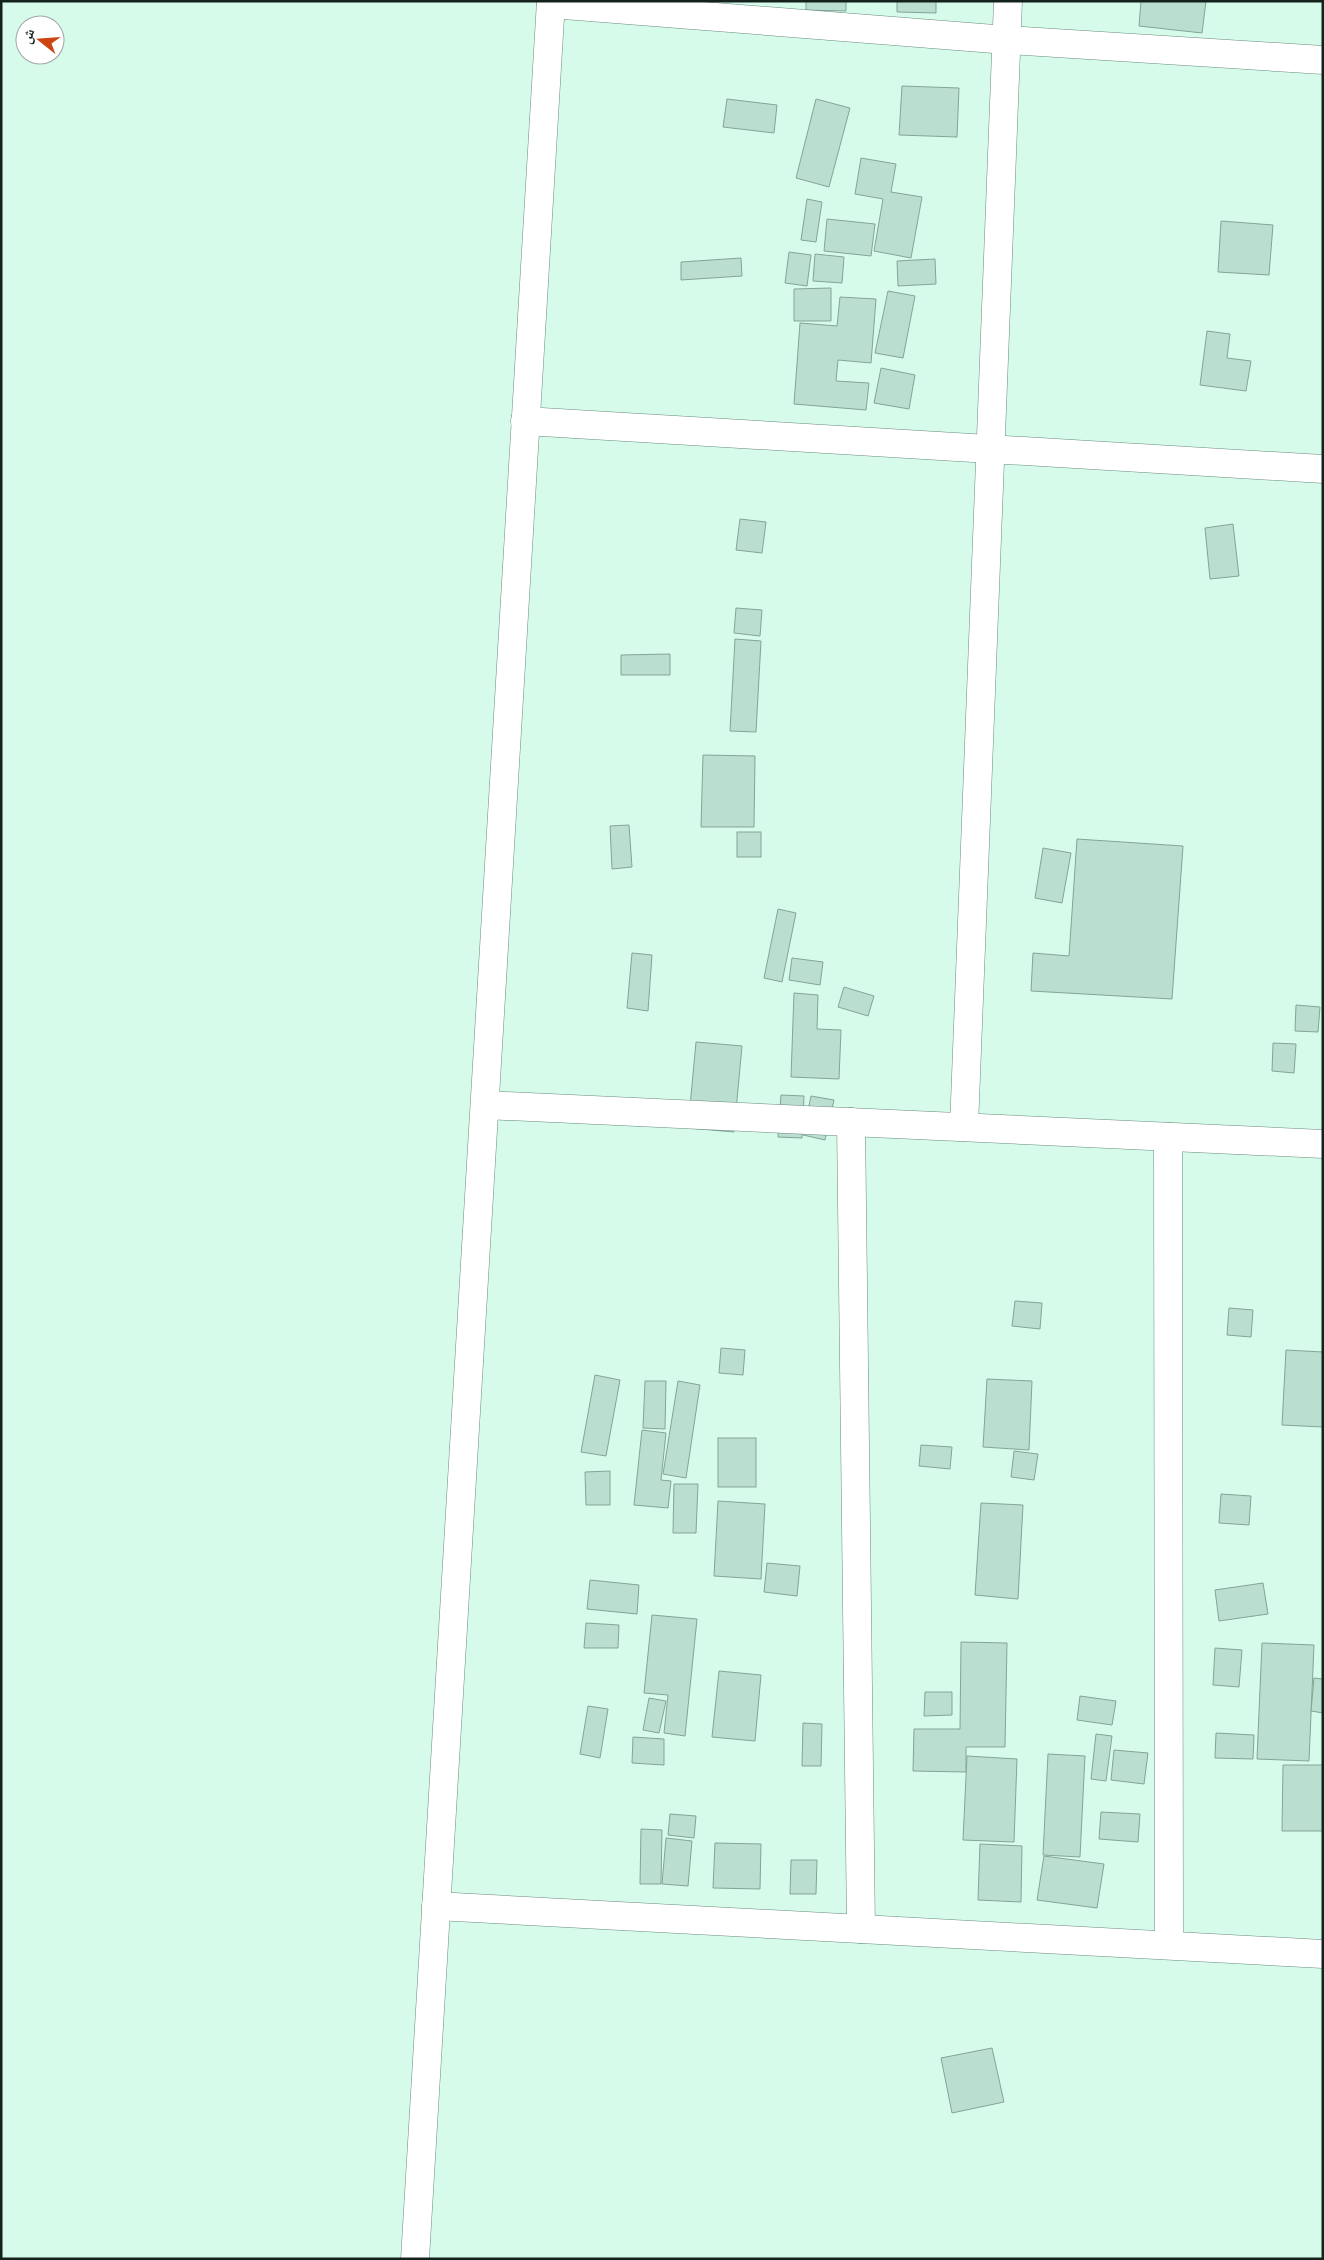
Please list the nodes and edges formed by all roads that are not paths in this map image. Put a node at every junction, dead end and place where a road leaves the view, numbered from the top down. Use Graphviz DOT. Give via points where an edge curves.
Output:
graph roads {
  1 [pos="1008,1"];
  2 [pos="551,3"];
  3 [pos="1007,40"];
  4 [pos="1323,60"];
  5 [pos="525,421"];
  6 [pos="991,449"];
  7 [pos="1323,469"];
  8 [pos="485,1105"];
  9 [pos="851,1122"];
  10 [pos="964,1127"];
  11 [pos="1168,1137"];
  12 [pos="1323,1144"];
  13 [pos="436,1906"];
  14 [pos="861,1929"];
  15 [pos="1169,1946"];
  16 [pos="1323,1954"];
  17 [pos="415,2259"];
  1 -- 3 [label="street"];
  2 -- 3 [label="street"];
  2 -- 5 [label="street"];
  3 -- 4 [label="street"];
  3 -- 6 [label="street"];
  5 -- 6 [label="street"];
  5 -- 8 [label="street"];
  6 -- 7 [label="street"];
  6 -- 10 [label="street"];
  8 -- 9 [label="street"];
  8 -- 13 [label="street"];
  9 -- 10 [label="street"];
  9 -- 14 [label="street"];
  10 -- 11 [label="street"];
  11 -- 12 [label="street"];
  11 -- 15 [label="street"];
  13 -- 14 [label="street"];
  13 -- 17 [label="street"];
  14 -- 15 [label="street"];
  15 -- 16 [label="street"];
}
